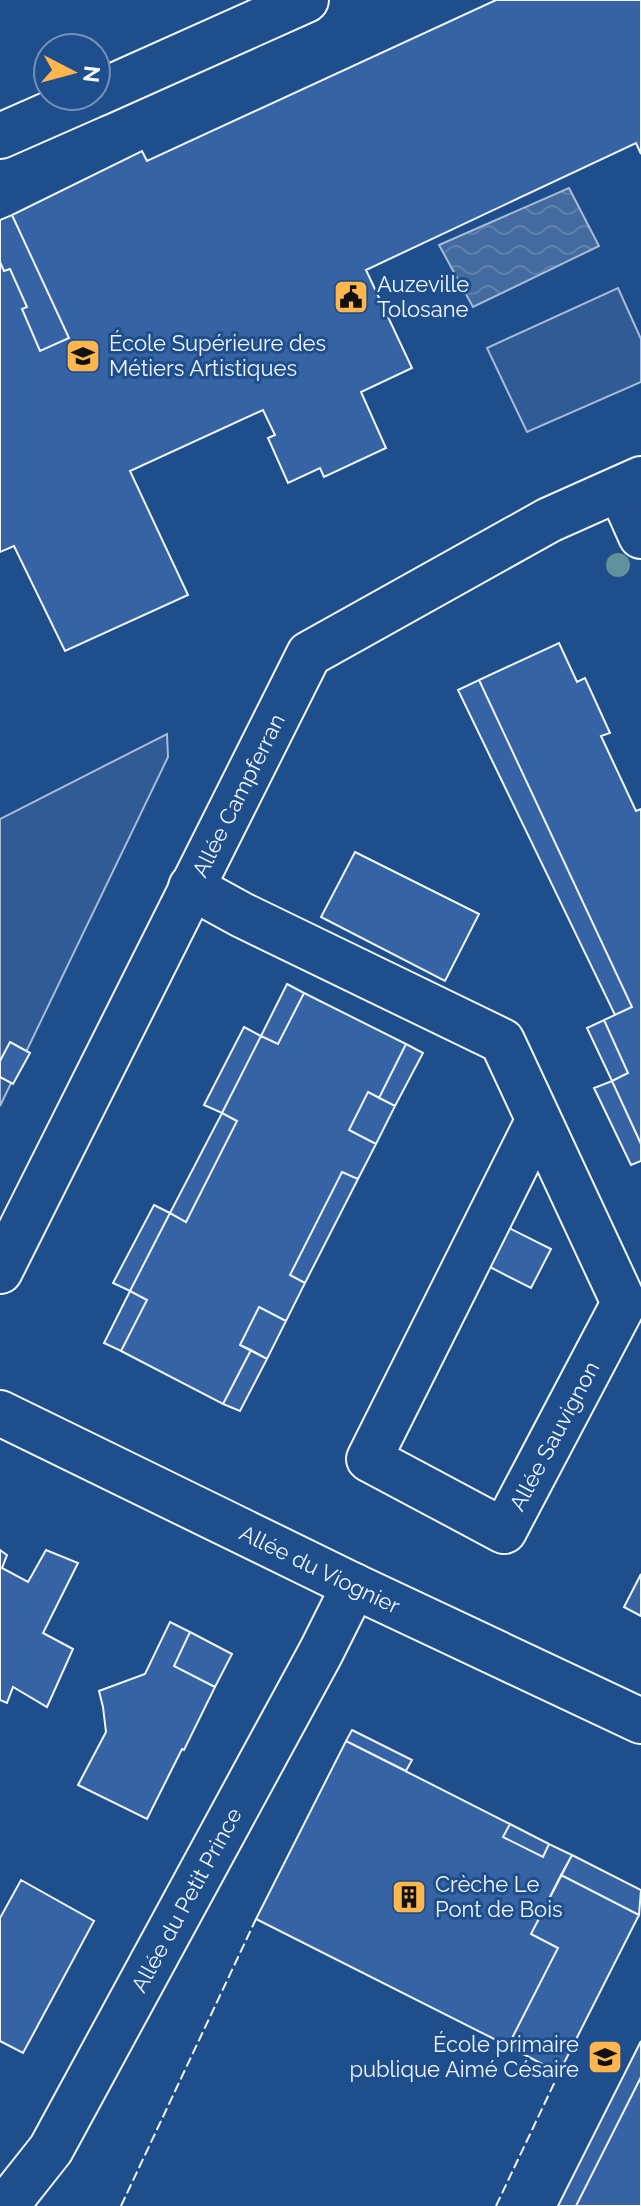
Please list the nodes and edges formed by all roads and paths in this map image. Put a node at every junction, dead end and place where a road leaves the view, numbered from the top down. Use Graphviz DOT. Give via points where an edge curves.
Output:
graph roads {
  1 [pos="306,0"];
  2 [pos="112,87"];
  3 [pos="54,112"];
  4 [pos="0,136"];
  5 [pos="630,484"];
  6 [pos="641,536"];
  7 [pos="191,887"];
  8 [pos="538,1121"];
  9 [pos="0,1271"];
  10 [pos="0,1413"];
  11 [pos="354,1586"];
  12 [pos="641,1721"];
  13 [pos="6,2206"];
  1 -- 2 [label="street"];
  3 -- 4 [label="street"];
  5 -- 6 [label="street"];
  5 -- 7 [label="street, Allée Campferran" via="549,520 309,654"];
  7 -- 8 [label="street, Allée Sauvignon" via="502,1041"];
  7 -- 9 [label="street, Allée Campferran"];
  8 -- 8 [label="street, Allée Sauvignon" via="624,1303 504,1531 369,1459"];
  10 -- 11 [label="street, Allée du Viognier"];
  11 -- 12 [label="street, Allée du Viognier"];
  11 -- 13 [label="street, Allée du Petit Prince" via="51,2149"];
}
